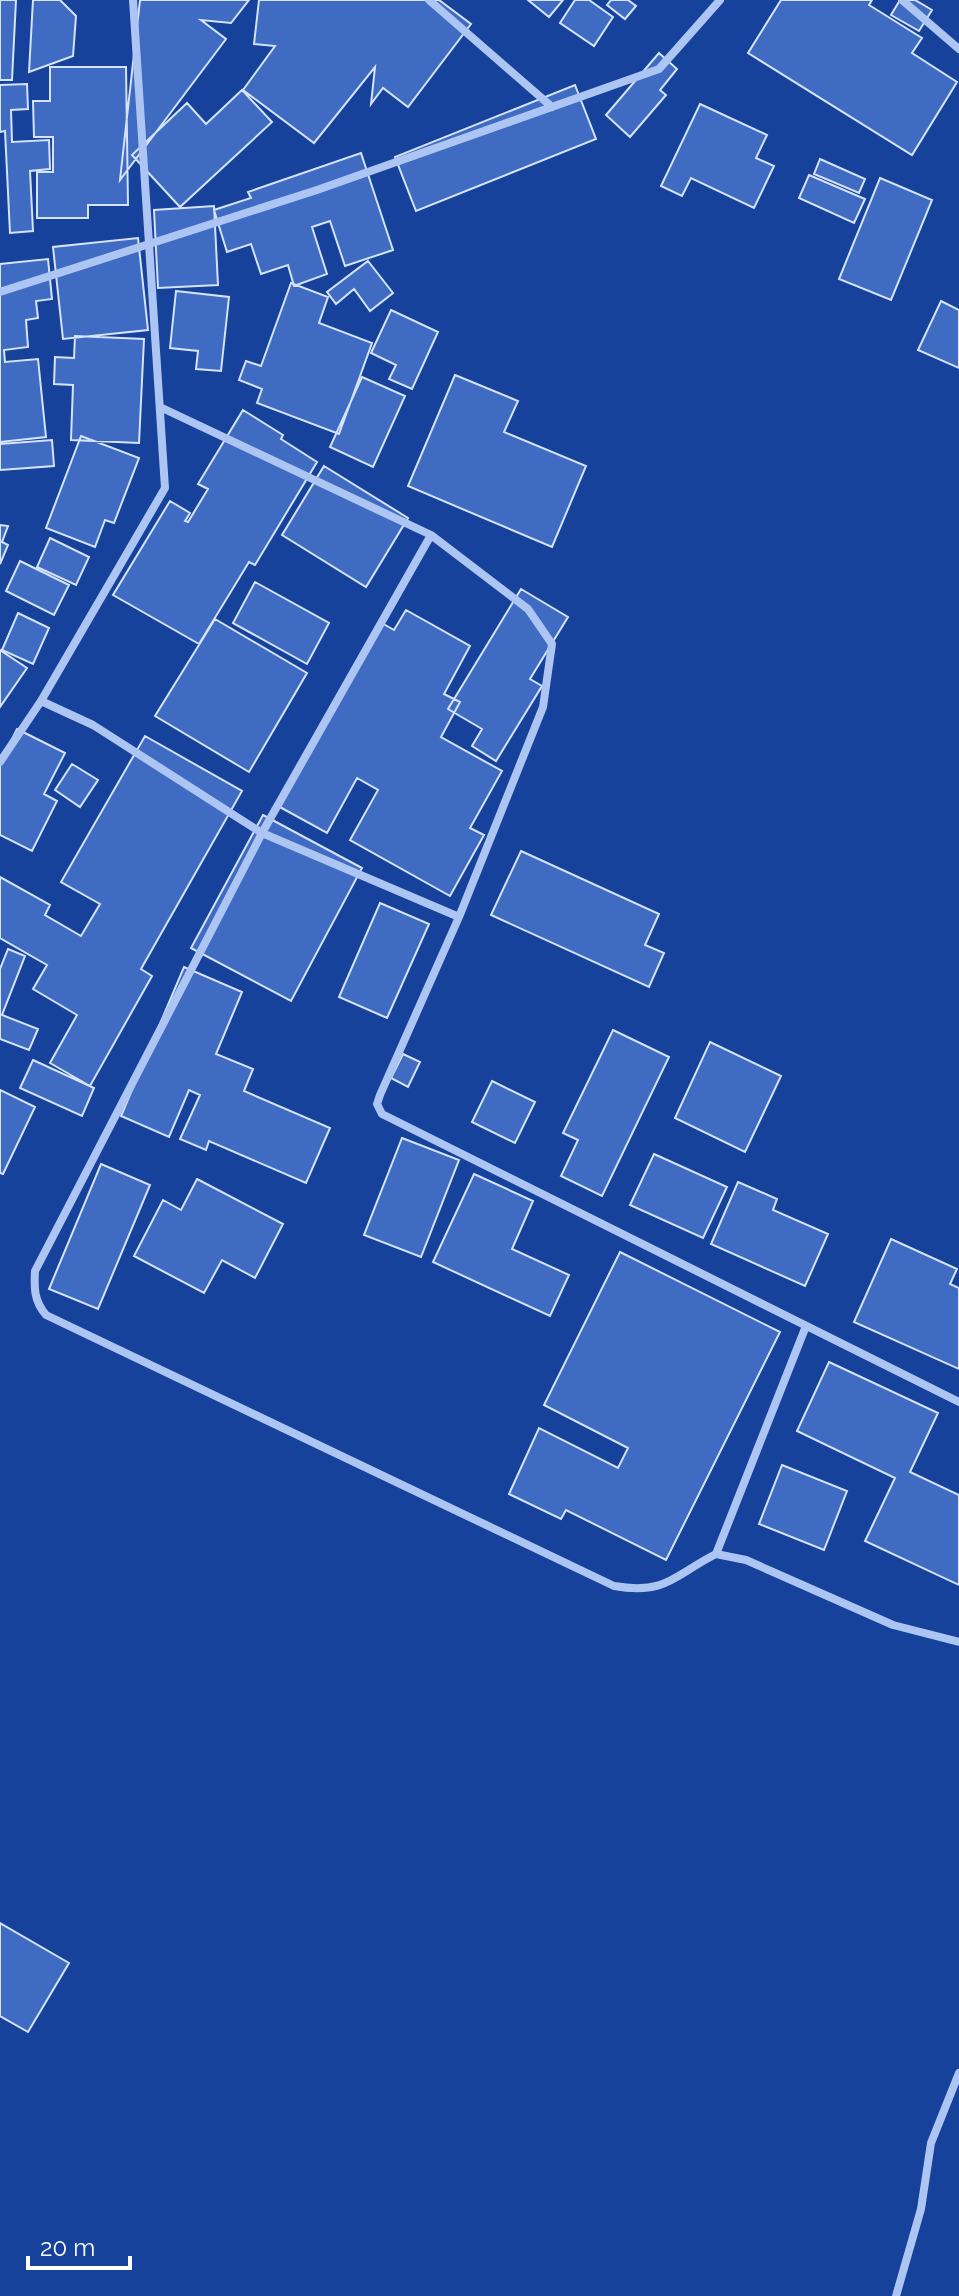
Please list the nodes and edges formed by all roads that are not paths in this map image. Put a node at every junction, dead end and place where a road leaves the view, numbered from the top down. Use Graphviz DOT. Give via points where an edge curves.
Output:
graph roads {
  1 [pos="133,0"];
  2 [pos="429,0"];
  3 [pos="720,0"];
  4 [pos="902,0"];
  5 [pos="959,49"];
  6 [pos="552,107"];
  7 [pos="150,244"];
  8 [pos="0,292"];
  9 [pos="160,407"];
  10 [pos="431,535"];
  11 [pos="41,701"];
  12 [pos="0,762"];
  13 [pos="262,833"];
  14 [pos="459,917"];
  15 [pos="806,1326"];
  16 [pos="959,1402"];
  17 [pos="716,1554"];
  18 [pos="959,1642"];
  19 [pos="959,2073"];
  20 [pos="896,2296"];
  1 -- 7 [label="street"];
  2 -- 6 [label="street"];
  3 -- 6 [label="street" via="659,69"];
  4 -- 5 [label="street"];
  6 -- 7 [label="street"];
  7 -- 8 [label="street"];
  7 -- 9 [label="street"];
  9 -- 10 [label="street"];
  9 -- 11 [label="street" via="165,488"];
  10 -- 13 [label="street"];
  10 -- 14 [label="street" via="528,609 552,644 543,707"];
  11 -- 12 [label="street"];
  11 -- 13 [label="street" via="93,725"];
  13 -- 14 [label="street"];
  13 -- 17 [label="street" via="35,1271 38,1306 46,1315 614,1586 639,1590 668,1583"];
  14 -- 15 [label="street" via="380,1095 382,1114"];
  15 -- 16 [label="street"];
  15 -- 17 [label="street"];
  17 -- 18 [label="street" via="746,1560 893,1625"];
  19 -- 20 [label="street" via="931,2143 921,2209"];
}
